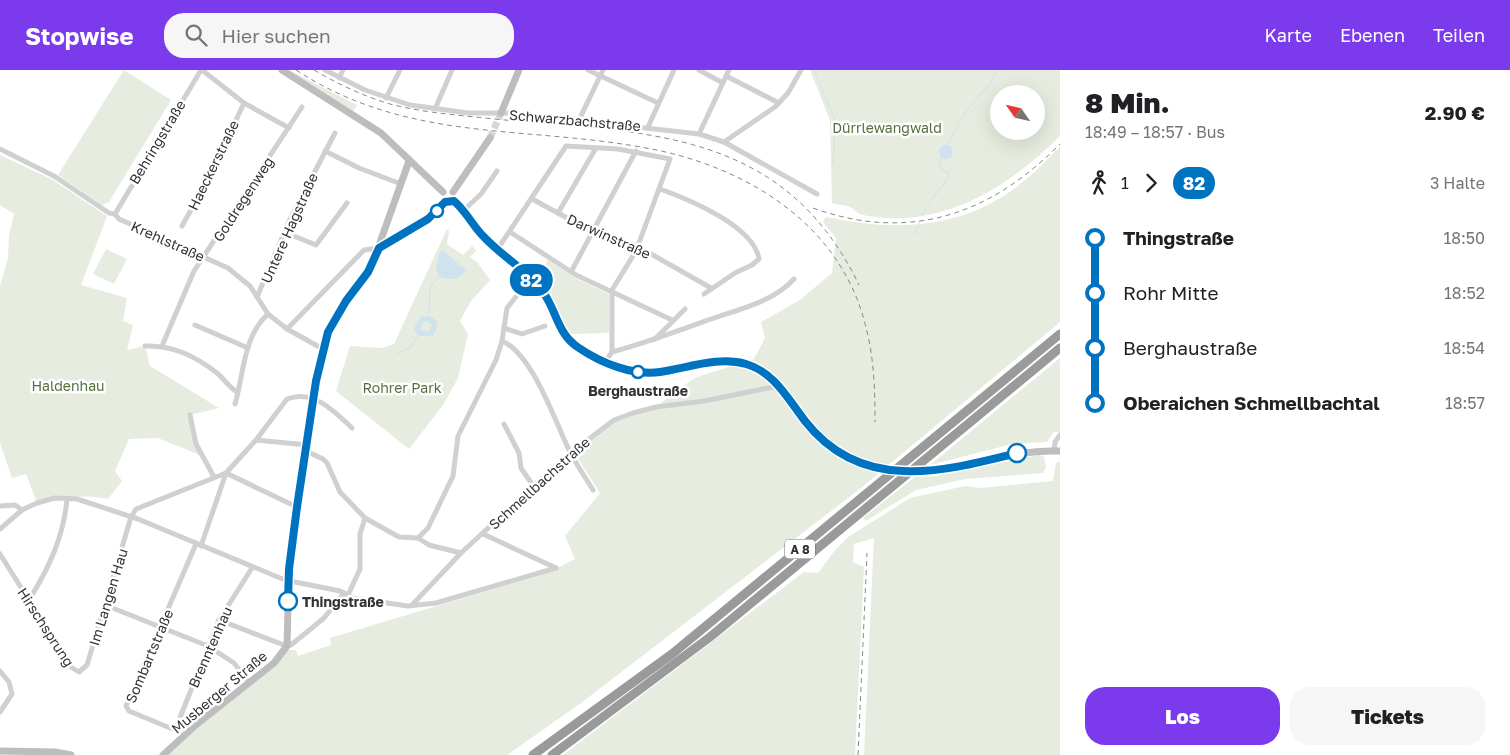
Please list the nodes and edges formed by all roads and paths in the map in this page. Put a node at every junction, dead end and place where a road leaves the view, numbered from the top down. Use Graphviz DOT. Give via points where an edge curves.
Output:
graph roads {
  1 [pos="201,70"];
  2 [pos="282,70"];
  3 [pos="325,70"];
  4 [pos="343,70"];
  5 [pos="400,70"];
  6 [pos="452,70"];
  7 [pos="519,70"];
  8 [pos="588,70"];
  9 [pos="603,70"];
  10 [pos="674,70"];
  11 [pos="699,70"];
  12 [pos="729,70"];
  13 [pos="799,71"];
  14 [pos="600,76"];
  15 [pos="726,76"];
  16 [pos="339,78"];
  17 [pos="723,83"];
  18 [pos="386,98"];
  19 [pos="244,103"];
  20 [pos="658,103"];
  21 [pos="779,103"];
  22 [pos="302,107"];
  23 [pos="435,109"];
  24 [pos="501,113"];
  25 [pos="579,120"];
  26 [pos="648,127"];
  27 [pos="289,128"];
  28 [pos="335,133"];
  29 [pos="699,134"];
  30 [pos="490,138"];
  31 [pos="724,142"];
  32 [pos="596,148"];
  33 [pos="0,149"];
  34 [pos="325,151"];
  35 [pos="636,151"];
  36 [pos="409,161"];
  37 [pos="497,171"];
  38 [pos="401,184"];
  39 [pos="660,189"];
  40 [pos="443,192"];
  41 [pos="453,192"];
  42 [pos="817,194"];
  43 [pos="532,199"];
  44 [pos="445,202"];
  45 [pos="347,204"];
  46 [pos="459,205"];
  47 [pos="558,212"];
  48 [pos="115,214"];
  49 [pos="182,226"];
  50 [pos="284,232"];
  51 [pos="510,232"];
  52 [pos="593,232"];
  53 [pos="383,236"];
  54 [pos="390,241"];
  55 [pos="637,246"];
  56 [pos="379,248"];
  57 [pos="496,250"];
  58 [pos="204,258"];
  59 [pos="571,272"];
  60 [pos="530,279"];
  61 [pos="794,279"];
  62 [pos="711,288"];
  63 [pos="611,292"];
  64 [pos="704,294"];
  65 [pos="257,297"];
  66 [pos="685,309"];
  67 [pos="268,314"];
  68 [pos="672,320"];
  69 [pos="195,325"];
  70 [pos="545,326"];
  71 [pos="504,328"];
  72 [pos="287,329"];
  73 [pos="1060,334"];
  74 [pos="653,340"];
  75 [pos="502,341"];
  76 [pos="145,346"];
  77 [pos="162,346"];
  78 [pos="248,348"];
  79 [pos="1060,348"];
  80 [pos="323,349"];
  81 [pos="612,352"];
  82 [pos="605,362"];
  83 [pos="778,386"];
  84 [pos="238,392"];
  85 [pos="313,400"];
  86 [pos="235,404"];
  87 [pos="190,415"];
  88 [pos="504,424"];
  89 [pos="352,428"];
  90 [pos="1060,435"];
  91 [pos="256,440"];
  92 [pos="306,448"];
  93 [pos="1057,451"];
  94 [pos="571,453"];
  95 [pos="226,472"];
  96 [pos="214,477"];
  97 [pos="534,487"];
  98 [pos="593,490"];
  99 [pos="67,498"];
  100 [pos="0,506"];
  101 [pos="297,507"];
  102 [pos="22,510"];
  103 [pos="131,518"];
  104 [pos="365,518"];
  105 [pos="0,529"];
  106 [pos="483,534"];
  107 [pos="418,538"];
  108 [pos="198,545"];
  109 [pos="0,554"];
  110 [pos="461,554"];
  111 [pos="543,561"];
  112 [pos="252,568"];
  113 [pos="545,573"];
  114 [pos="288,581"];
  115 [pos="346,594"];
  116 [pos="28,600"];
  117 [pos="105,605"];
  118 [pos="412,605"];
  119 [pos="219,620"];
  120 [pos="161,627"];
  121 [pos="208,646"];
  122 [pos="287,646"];
  123 [pos="0,670"];
  124 [pos="79,672"];
  125 [pos="250,682"];
  126 [pos="0,712"];
  127 [pos="175,730"];
  128 [pos="183,737"];
  129 [pos="0,751"];
  130 [pos="21,753"];
  131 [pos="71,755"];
  132 [pos="163,755"];
  133 [pos="533,755"];
  134 [pos="552,755"];
  1 -- 19 [label="street"];
  1 -- 48 [label="street, Behringstraße"];
  2 -- 36 [label="main road" via="373,127"];
  3 -- 16 [label="street, Schwarzbachstraße"];
  4 -- 16 [label="street"];
  5 -- 18 [label="street"];
  6 -- 23 [label="street"];
  7 -- 24 [label="main road"];
  8 -- 14 [label="street"];
  9 -- 14 [label="street"];
  10 -- 20 [label="street"];
  11 -- 17 [label="street"];
  12 -- 15 [label="street"];
  13 -- 21 [label="street"];
  14 -- 20 [label="street"];
  14 -- 25 [label="street"];
  15 -- 17 [label="street"];
  15 -- 21 [label="street"];
  16 -- 18 [label="street, Schwarzbachstraße"];
  17 -- 29 [label="street"];
  18 -- 23 [label="street, Schwarzbachstraße"];
  19 -- 27 [label="street"];
  19 -- 49 [label="street, Haeckerstraße"];
  20 -- 26 [label="street"];
  21 -- 31 [label="street"];
  22 -- 27 [label="street, Goldregenweg"];
  23 -- 24 [label="street, Schwarzbachstraße"];
  24 -- 25 [label="street, Schwarzbachstraße"];
  25 -- 26 [label="street, Schwarzbachstraße"];
  26 -- 29 [label="street, Schwarzbachstraße"];
  27 -- 58 [label="street, Goldregenweg"];
  28 -- 34 [label="street, Untere Hagstraße"];
  29 -- 31 [label="street, Schwarzbachstraße"];
  30 -- 41 [label="main road"];
  31 -- 42 [label="street, Schwarzbachstraße"];
  32 -- 35 [label="street"];
  32 -- 43 [label="street" via="566,146"];
  32 -- 47 [label="street"];
  33 -- 48 [label="street, Krehlstraße" via="54,176"];
  34 -- 38 [label="street"];
  34 -- 50 [label="street, Untere Hagstraße"];
  35 -- 39 [label="street" via="670,159"];
  35 -- 52 [label="street"];
  36 -- 38 [label="main road"];
  36 -- 40 [label="main road"];
  37 -- 46 [label="street" via="481,194"];
  38 -- 53 [label="main road"];
  39 -- 55 [label="street"];
  39 -- 62 [label="street" via="725,220 749,241 758,255 759,259 752,266"];
  40 -- 41 [label="main road"];
  40 -- 44 [label="main road"];
  41 -- 46 [label="main road"];
  43 -- 47 [label="street, Darwinstraße"];
  43 -- 51 [label="street"];
  44 -- 46 [label="main road"];
  44 -- 54 [label="main road" via="428,219"];
  45 -- 50 [label="street" via="316,245"];
  46 -- 57 [label="main road"];
  47 -- 52 [label="street, Darwinstraße"];
  48 -- 58 [label="street, Krehlstraße" via="119,219"];
  50 -- 65 [label="street, Untere Hagstraße"];
  51 -- 57 [label="street"];
  51 -- 59 [label="street"];
  52 -- 55 [label="street, Darwinstraße"];
  52 -- 59 [label="street"];
  53 -- 54 [label="main road"];
  53 -- 56 [label="main road"];
  54 -- 56 [label="main road"];
  55 -- 62 [label="street, Darwinstraße"];
  55 -- 63 [label="street"];
  56 -- 72 [label="street" via="364,250"];
  56 -- 80 [label="main road" via="368,272 334,321"];
  57 -- 60 [label="main road"];
  58 -- 65 [label="street, Krehlstraße" via="228,268 250,286"];
  58 -- 77 [label="street, Goldregenweg" via="188,282"];
  59 -- 63 [label="street"];
  60 -- 71 [label="street" via="507,308"];
  60 -- 82 [label="main road" via="543,293 560,329 571,343"];
  61 -- 74 [label="street" via="766,299"];
  62 -- 64 [label="street"];
  63 -- 68 [label="street"];
  63 -- 81 [label="street"];
  65 -- 67 [label="street, Krehlstraße"];
  66 -- 68 [label="street"];
  67 -- 72 [label="street, Krehlstraße"];
  67 -- 78 [label="street" via="260,322"];
  68 -- 74 [label="street"];
  69 -- 78 [label="street"];
  70 -- 71 [label="street" via="522,334"];
  71 -- 75 [label="street"];
  72 -- 80 [label="street, Krehlstraße"];
  73 -- 133 [label="highway, A 8" via="680,648"];
  74 -- 81 [label="street"];
  75 -- 94 [label="street" via="514,348 528,364"];
  75 -- 107 [label="street" via="496,360 460,432 453,476 428,528"];
  76 -- 77 [label="street"];
  77 -- 84 [label="street" via="184,352 201,362"];
  78 -- 84 [label="street"];
  79 -- 134 [label="highway, A 8" via="710,637"];
  80 -- 85 [label="main road"];
  81 -- 82 [label="street"];
  82 -- 83 [label="main road" via="647,373 719,362 740,363 758,369"];
  83 -- 93 [label="main road" via="821,438 847,455 876,466 910,472 936,471 1017,453"];
  83 -- 94 [label="street, Schmellbachstraße" via="633,413 614,420"];
  84 -- 86 [label="street"];
  85 -- 89 [label="street" via="328,405"];
  85 -- 91 [label="street" via="288,399"];
  85 -- 92 [label="main road"];
  87 -- 96 [label="street" via="196,444"];
  88 -- 97 [label="street" via="519,453 521,468"];
  90 -- 93 [label="street" via="1057,437"];
  91 -- 92 [label="street"];
  91 -- 95 [label="street"];
  92 -- 101 [label="main road"];
  92 -- 104 [label="street" via="323,459 340,492"];
  94 -- 97 [label="street, Schmellbachstraße"];
  94 -- 98 [label="street"];
  95 -- 96 [label="street"];
  95 -- 101 [label="street"];
  95 -- 108 [label="street, Sombartstraße"];
  96 -- 103 [label="street" via="144,505 136,509"];
  97 -- 106 [label="street, Schmellbachstraße"];
  99 -- 102 [label="street" via="37,503"];
  99 -- 103 [label="street" via="90,502"];
  99 -- 116 [label="street" via="64,524 54,555"];
  100 -- 102 [label="street" via="15,505"];
  101 -- 114 [label="main road"];
  102 -- 105 [label="street"];
  103 -- 108 [label="street"];
  103 -- 117 [label="street, Im Langen Hau"];
  104 -- 107 [label="street" via="399,537"];
  104 -- 115 [label="street" via="360,534 360,569"];
  106 -- 110 [label="street, Schmellbachstraße"];
  106 -- 111 [label="street"];
  107 -- 110 [label="street" via="429,545"];
  108 -- 112 [label="street"];
  108 -- 120 [label="street, Sombartstraße"];
  109 -- 116 [label="street, Hirschsprung"];
  110 -- 118 [label="street, Schmellbachstraße"];
  111 -- 113 [label="street"];
  111 -- 113 [label="street" via="556,568"];
  112 -- 114 [label="street"];
  112 -- 119 [label="street, Brenntenhau"];
  113 -- 118 [label="street" via="436,603"];
  114 -- 115 [label="street"];
  114 -- 122 [label="main road"];
  115 -- 118 [label="street"];
  115 -- 122 [label="street" via="296,643"];
  116 -- 124 [label="street, Hirschsprung" via="70,667"];
  117 -- 120 [label="street"];
  117 -- 124 [label="street, Im Langen Hau" via="87,665"];
  119 -- 121 [label="street, Brenntenhau"];
  119 -- 122 [label="street"];
  120 -- 121 [label="street"];
  120 -- 127 [label="street, Sombartstraße" via="126,709"];
  121 -- 125 [label="street" via="234,663"];
  121 -- 127 [label="street, Brenntenhau"];
  122 -- 125 [label="main road, Musberger Straße" via="280,658"];
  123 -- 126 [label="street" via="9,682 12,694"];
  125 -- 128 [label="main road, Musberger Straße"];
  127 -- 128 [label="street, Sombartstraße"];
  128 -- 132 [label="main road, Musberger Straße"];
  129 -- 130 [label="main road"];
  130 -- 131 [label="main road"];
}
